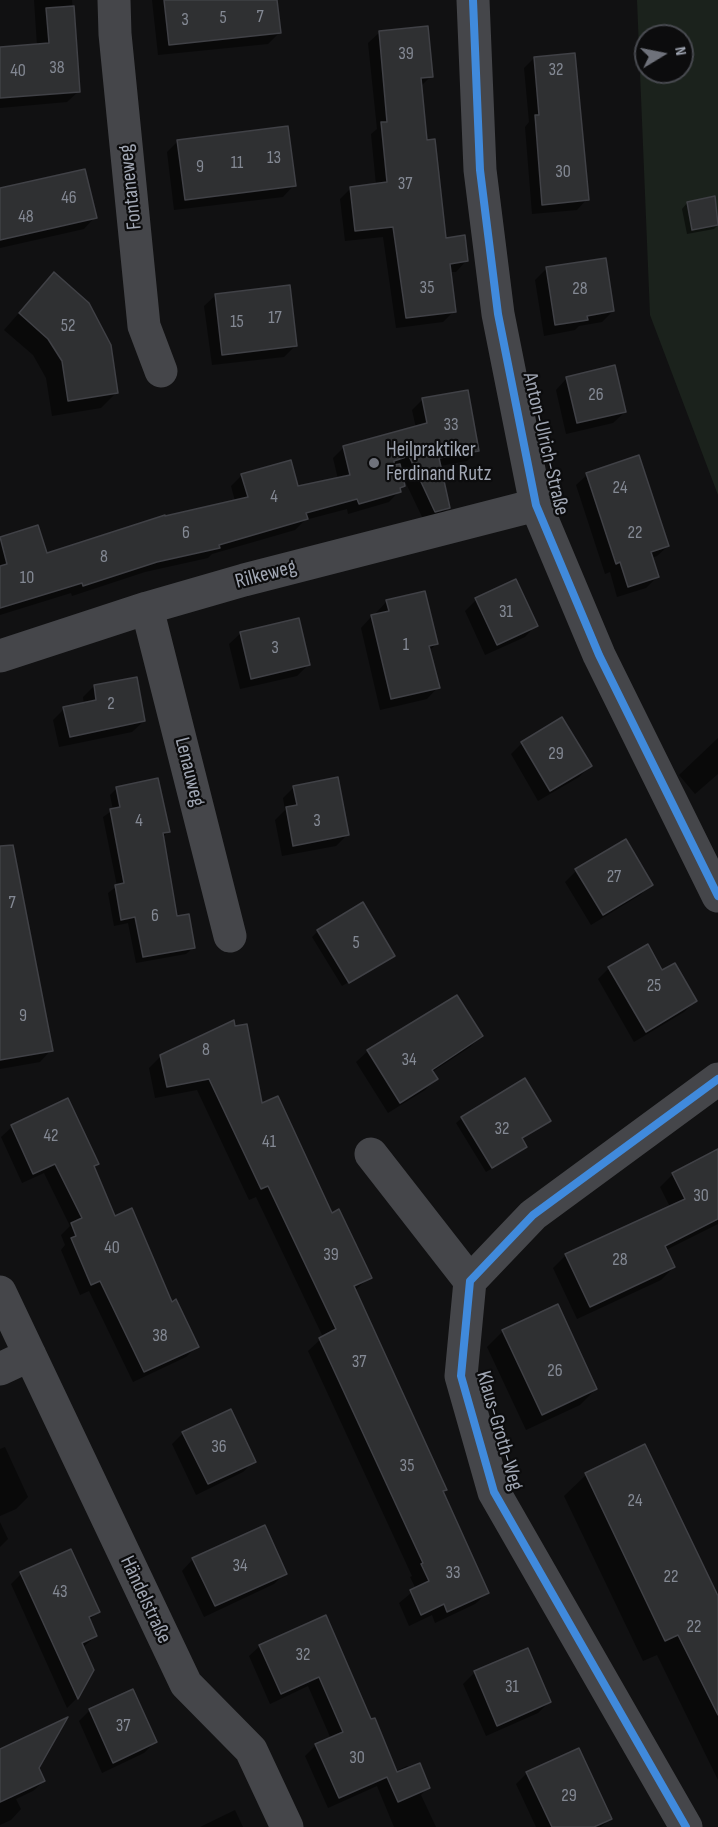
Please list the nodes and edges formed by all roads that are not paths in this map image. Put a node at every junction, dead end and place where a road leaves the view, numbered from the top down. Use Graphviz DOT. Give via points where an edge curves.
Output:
graph roads {
  1 [pos="114,0"];
  2 [pos="473,0"];
  3 [pos="161,371"];
  4 [pos="536,505"];
  5 [pos="147,608"];
  6 [pos="0,657"];
  7 [pos="718,896"];
  8 [pos="230,936"];
  9 [pos="718,1079"];
  10 [pos="372,1154"];
  11 [pos="470,1281"];
  12 [pos="0,1292"];
  13 [pos="30,1355"];
  14 [pos="0,1369"];
  15 [pos="287,1827"];
  16 [pos="686,1827"];
  1 -- 3 [label="street, Fontaneweg" via="144,326"];
  2 -- 4 [label="street, Anton-Ulrich-Straße" via="480,170 498,314"];
  4 -- 5 [label="street, Rilkeweg"];
  4 -- 7 [label="street, Anton-Ulrich-Straße" via="598,655"];
  5 -- 6 [label="street, Rilkeweg"];
  5 -- 8 [label="street, Lenauweg"];
  9 -- 11 [label="street" via="533,1215"];
  10 -- 11 [label="street"];
  11 -- 16 [label="street, Klaus-Groth-Weg" via="461,1376 494,1492"];
  12 -- 13 [label="street, Händelstraße"];
  13 -- 14 [label="street"];
  13 -- 15 [label="street, Händelstraße" via="186,1684 251,1749"];
}
